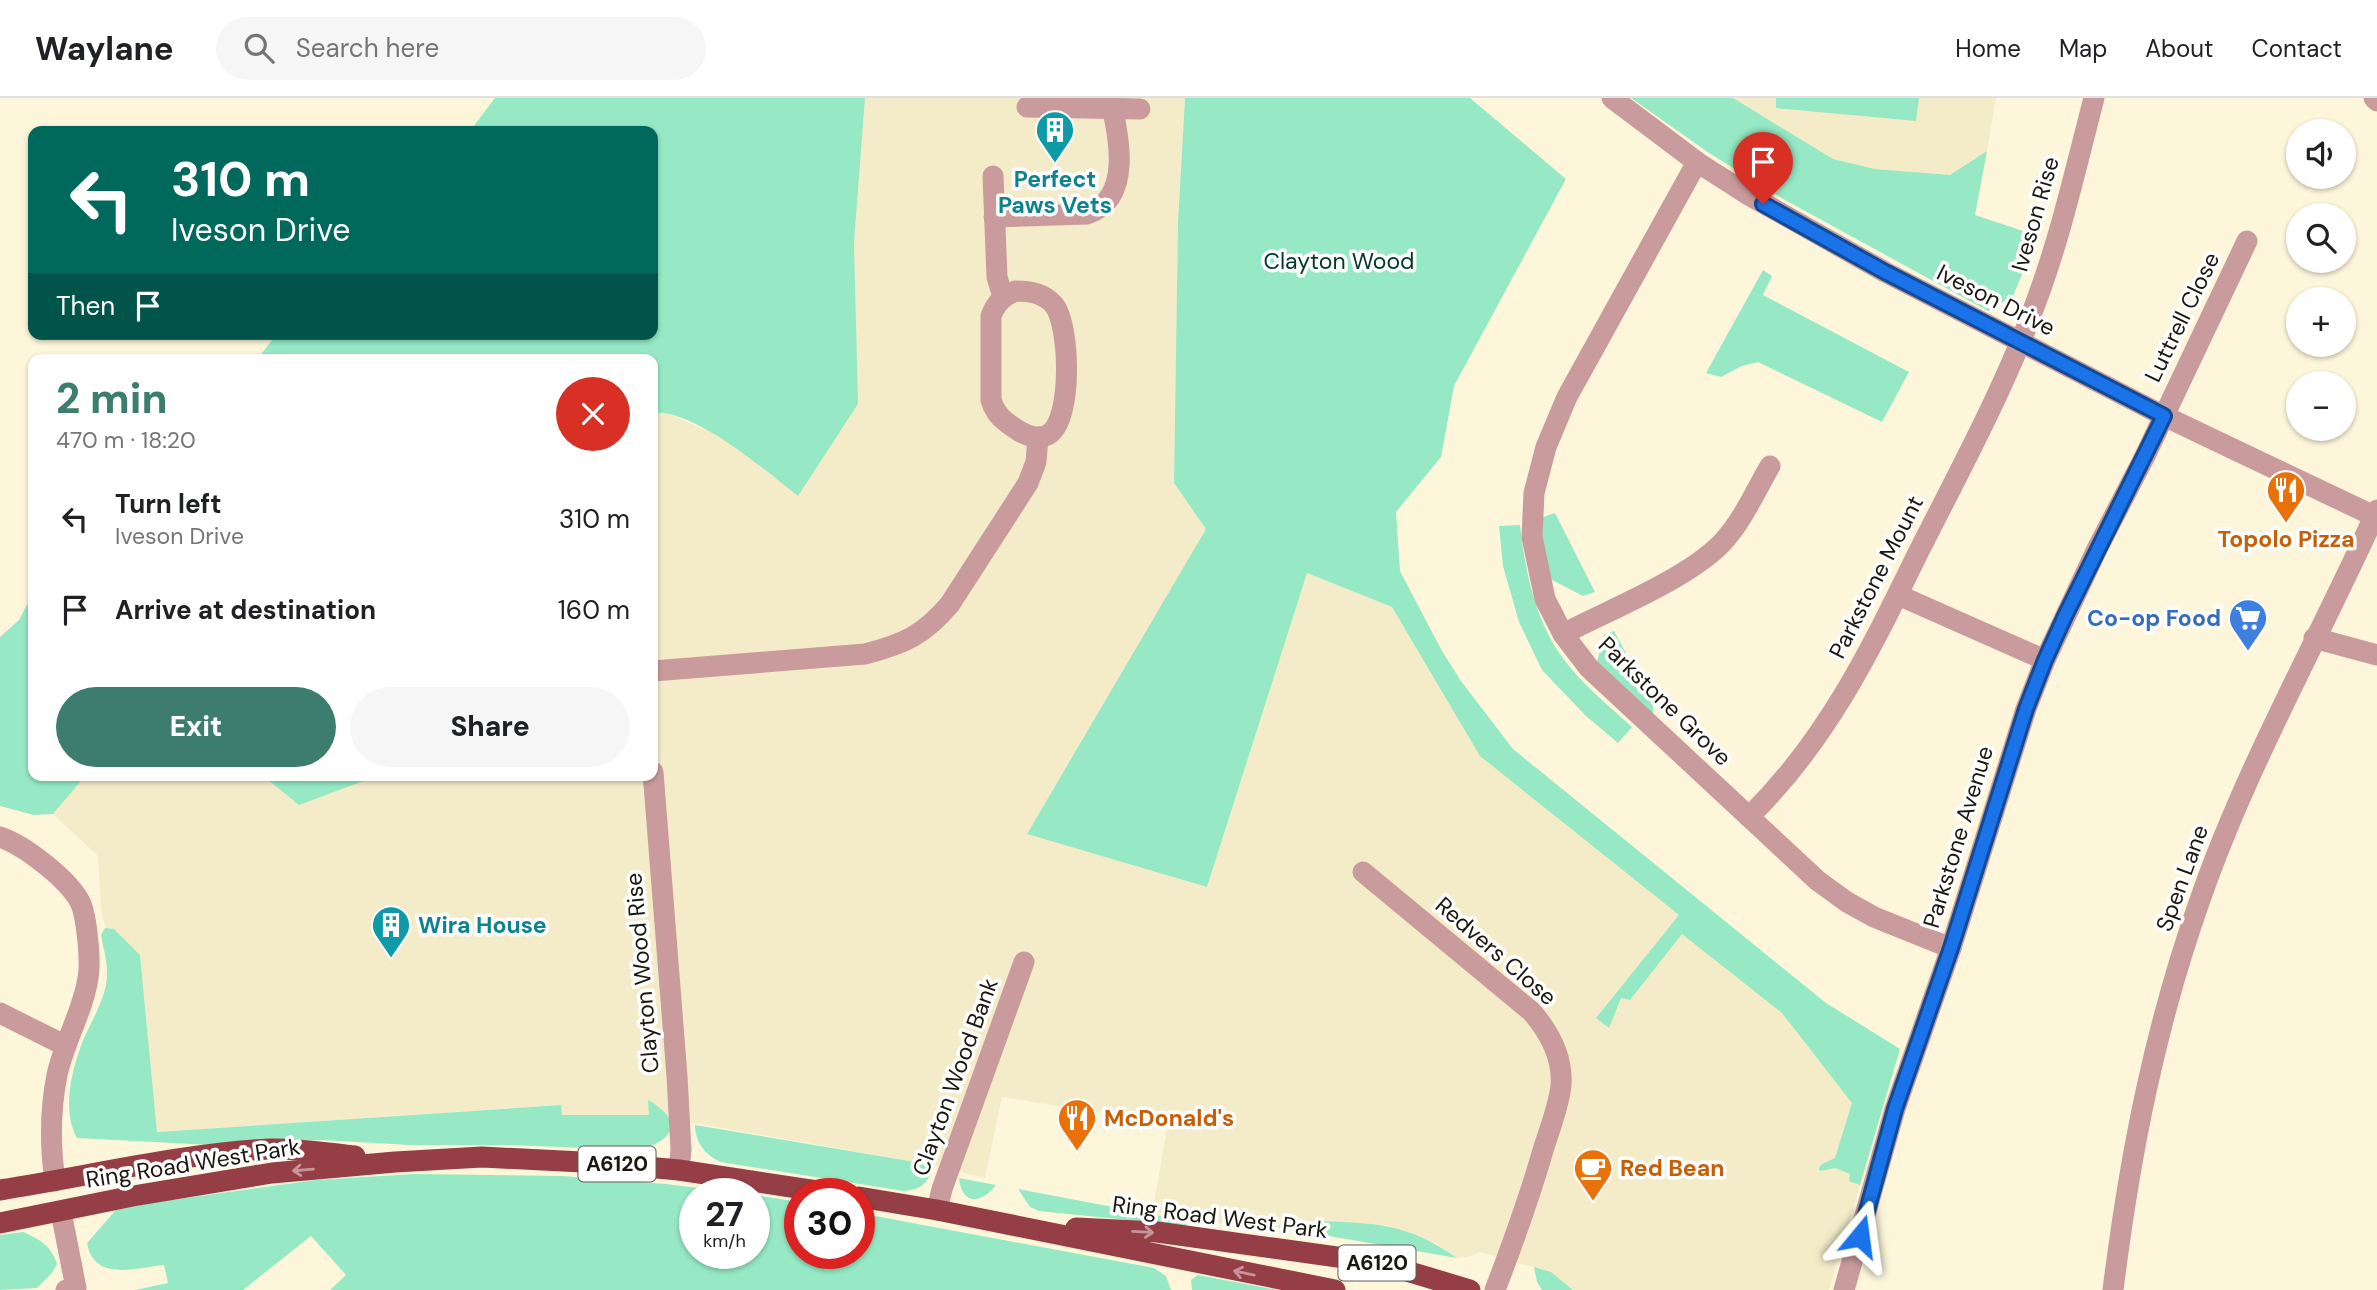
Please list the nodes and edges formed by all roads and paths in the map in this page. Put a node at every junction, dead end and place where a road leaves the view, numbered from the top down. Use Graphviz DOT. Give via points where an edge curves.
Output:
graph roads {
  1 [pos="1612,98"];
  2 [pos="2094,98"];
  3 [pos="1112,103"];
  4 [pos="1027,107"];
  5 [pos="1140,109"];
  6 [pos="1697,162"];
  7 [pos="993,176"];
  8 [pos="994,216"];
  9 [pos="2248,241"];
  10 [pos="1003,297"];
  11 [pos="2020,341"];
  12 [pos="2164,416"];
  13 [pos="1038,437"];
  14 [pos="1770,467"];
  15 [pos="2376,513"];
  16 [pos="1898,595"];
  17 [pos="1563,634"];
  18 [pos="2315,638"];
  19 [pos="2377,655"];
  20 [pos="2045,660"];
  21 [pos="658,671"];
  22 [pos="654,781"];
  23 [pos="1749,817"];
  24 [pos="0,836"];
  25 [pos="1363,872"];
  26 [pos="1951,948"];
  27 [pos="1023,961"];
  28 [pos="0,1013"];
  29 [pos="66,1046"];
  30 [pos="395,1162"];
  31 [pos="679,1170"];
  32 [pos="55,1181"];
  33 [pos="784,1186"];
  34 [pos="182,1188"];
  35 [pos="0,1190"];
  36 [pos="875,1200"];
  37 [pos="0,1203"];
  38 [pos="937,1210"];
  39 [pos="61,1212"];
  40 [pos="0,1223"];
  41 [pos="1002,1223"];
  42 [pos="66,1290"];
  43 [pos="1335,1290"];
  44 [pos="1470,1290"];
  45 [pos="1495,1290"];
  46 [pos="1844,1290"];
  47 [pos="2113,1290"];
  1 -- 6 [label="street, Iveson Drive"];
  2 -- 11 [label="street, Iveson Rise" via="2060,231"];
  3 -- 4 [label="street"];
  3 -- 5 [label="street"];
  3 -- 8 [label="street" via="1119,168 1107,204 1087,214"];
  6 -- 11 [label="street, Iveson Drive" via="1885,272"];
  6 -- 17 [label="street, Parkstone Grove" via="1567,397 1546,447 1534,493 1532,537 1545,599"];
  7 -- 8 [label="street"];
  8 -- 10 [label="street" via="997,277"];
  9 -- 12 [label="street, Luttrell Close"];
  10 -- 13 [label="street" via="991,316 991,400 995,413 1006,423"];
  10 -- 13 [label="street" via="1015,291 1045,297 1063,322 1065,393 1055,427"];
  11 -- 12 [label="street, Iveson Drive"];
  11 -- 16 [label="street, Parkstone Mount"];
  12 -- 15 [label="street, Iveson Drive"];
  12 -- 20 [label="street, Parkstone Avenue"];
  13 -- 21 [label="street" via="1028,483 950,604 919,635 865,654"];
  14 -- 17 [label="street" via="1737,525 1700,561"];
  15 -- 18 [label="street, Spen Lane"];
  16 -- 20 [label="street"];
  16 -- 23 [label="street, Parkstone Mount" via="1834,713 1775,791"];
  17 -- 23 [label="street, Parkstone Grove" via="1588,668"];
  18 -- 19 [label="street"];
  18 -- 47 [label="street, Spen Lane" via="2250,776 2201,896 2172,985 2143,1099"];
  20 -- 26 [label="street, Parkstone Avenue"];
  22 -- 31 [label="street, Clayton Wood Rise" via="677,1076"];
  23 -- 26 [label="street, Parkstone Grove" via="1847,902"];
  24 -- 29 [label="street" via="51,867 81,903 89,950 88,978"];
  25 -- 45 [label="street, Redvers Close" via="1532,1012 1554,1045 1561,1084 1552,1124"];
  26 -- 46 [label="street, Parkstone Avenue" via="1895,1109"];
  27 -- 38 [label="street, Clayton Wood Bank"];
  28 -- 29 [label="street"];
  29 -- 32 [label="street" via="51,1119"];
  30 -- 31 [label="highway, Ring Road West Park / A6120" via="482,1157"];
  30 -- 32 [label="highway, Ring Road West Park / A6120" via="272,1149 182,1157"];
  30 -- 34 [label="highway, Ring Road West Park / A6120, one-way" via="272,1173"];
  31 -- 33 [label="highway, Ring Road West Park / A6120"];
  32 -- 34 [label="highway, A6120" via="76,1195 144,1185"];
  32 -- 35 [label="highway, Ring Road West Park / A6120"];
  32 -- 39 [label="highway"];
  34 -- 39 [label="highway, Ring Road West Park / A6120"];
  36 -- 38 [label="highway, Ring Road West Park / A6120"];
  37 -- 39 [label="highway" via="32,1198"];
  38 -- 41 [label="highway, Ring Road West Park / A6120"];
  39 -- 40 [label="highway, Ring Road West Park / A6120"];
  39 -- 42 [label="street" via="76,1288"];
  43 -- 41 [label="highway, Ring Road West Park / A6120, one-way"];
  41 -- 44 [label="highway, Ring Road West Park / A6120, one-way" via="1157,1233 1380,1263"];
}
